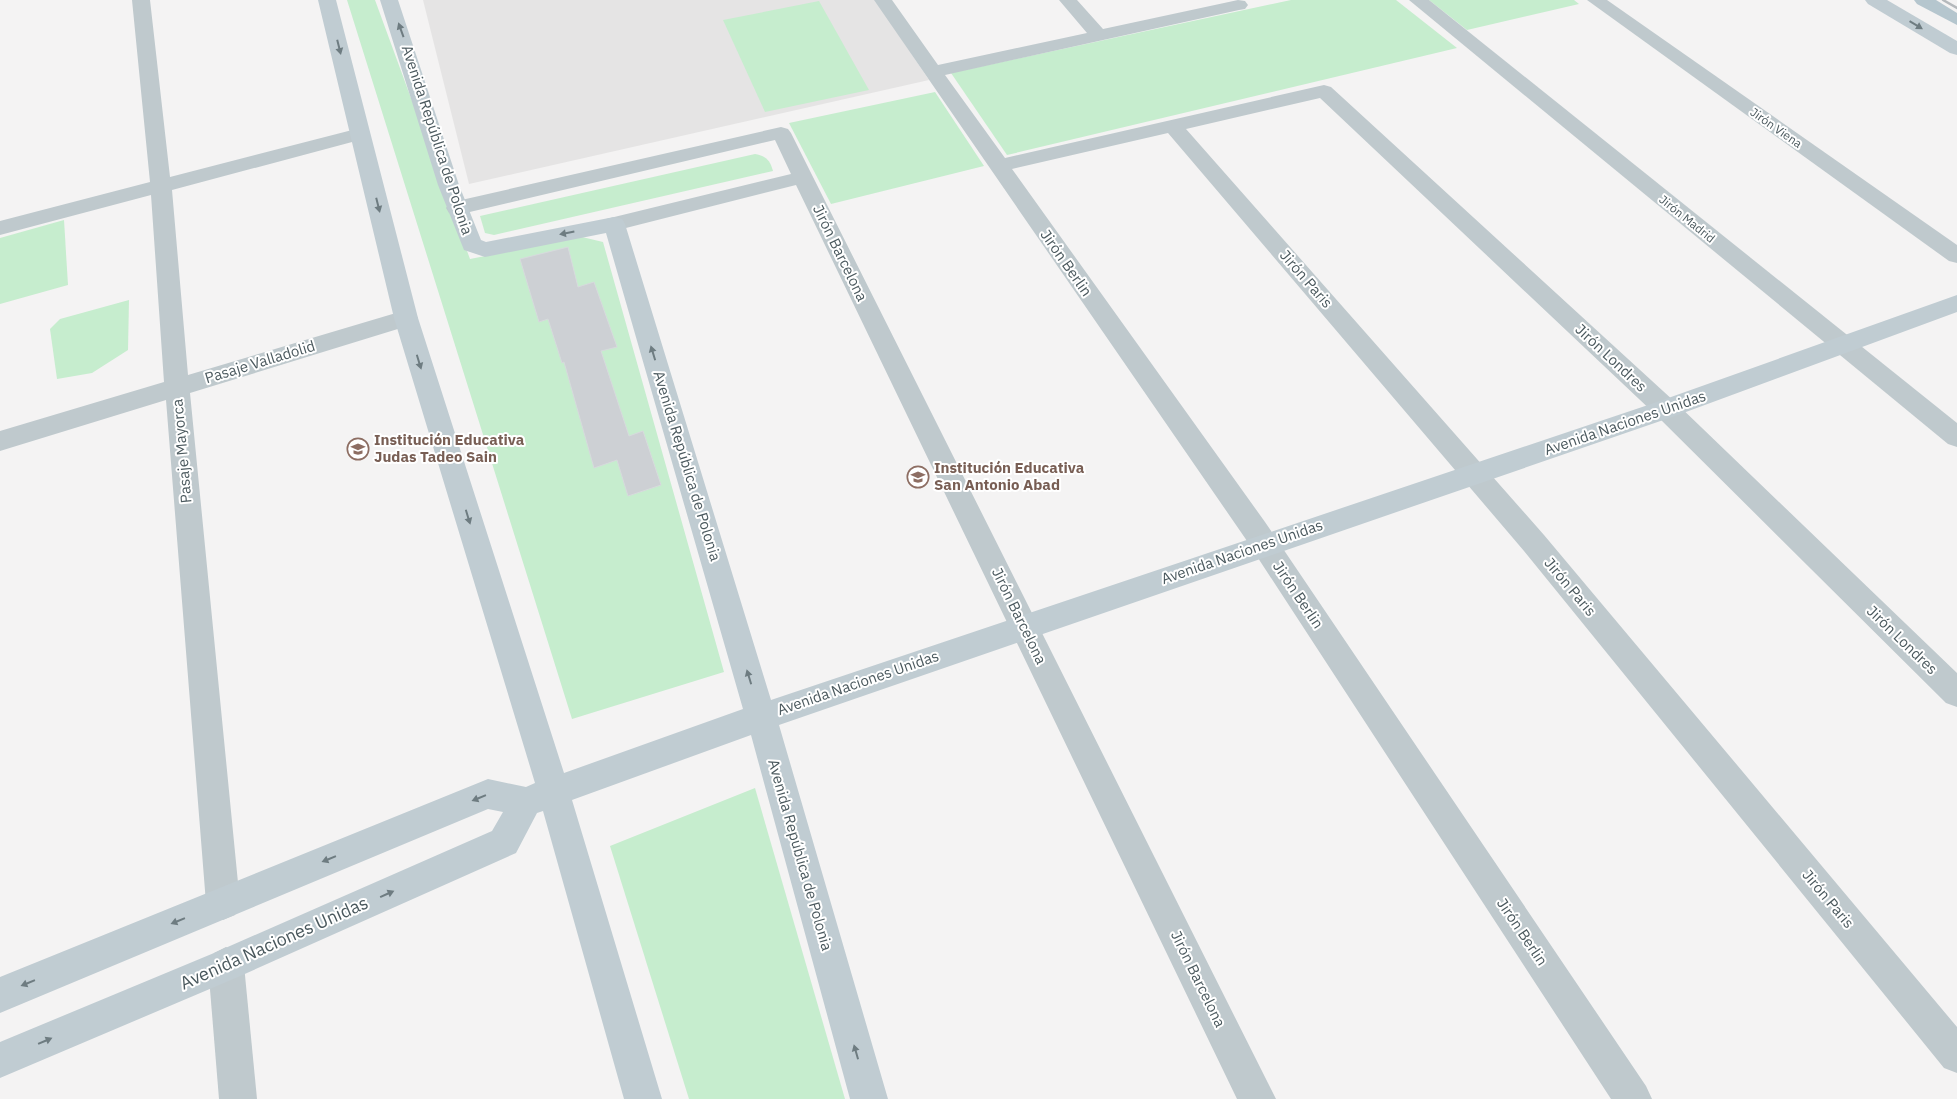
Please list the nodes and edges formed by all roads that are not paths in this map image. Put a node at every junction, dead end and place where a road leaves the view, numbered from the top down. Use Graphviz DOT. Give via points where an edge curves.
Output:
graph roads {
  1 [pos="141,0"];
  2 [pos="327,0"];
  3 [pos="389,0"];
  4 [pos="883,0"];
  5 [pos="1068,0"];
  6 [pos="1418,0"];
  7 [pos="1596,0"];
  8 [pos="1874,0"];
  9 [pos="1923,0"];
  10 [pos="1236,2"];
  11 [pos="1957,20"];
  12 [pos="1100,36"];
  13 [pos="1957,49"];
  14 [pos="933,72"];
  15 [pos="1174,126"];
  16 [pos="360,134"];
  17 [pos="998,166"];
  18 [pos="803,177"];
  19 [pos="161,186"];
  20 [pos="457,208"];
  21 [pos="614,224"];
  22 [pos="0,228"];
  23 [pos="1957,256"];
  24 [pos="1957,303"];
  25 [pos="406,318"];
  26 [pos="1843,346"];
  27 [pos="177,388"];
  28 [pos="1666,409"];
  29 [pos="1957,437"];
  30 [pos="0,441"];
  31 [pos="1474,474"];
  32 [pos="1264,544"];
  33 [pos="1024,626"];
  34 [pos="1957,693"];
  35 [pos="761,717"];
  36 [pos="540,797"];
  37 [pos="223,903"];
  38 [pos="226,965"];
  39 [pos="0,995"];
  40 [pos="1957,1055"];
  41 [pos="0,1060"];
  42 [pos="238,1099"];
  43 [pos="642,1099"];
  44 [pos="869,1099"];
  45 [pos="1257,1099"];
  46 [pos="1633,1099"];
  1 -- 19 [label="street, Pasaje Mayorca"];
  2 -- 16 [label="main road, one-way"];
  20 -- 3 [label="main road, Avenida República de Polonia, one-way"];
  4 -- 14 [label="street, Jirón Berlin"];
  5 -- 12 [label="street"];
  6 -- 26 [label="street, Jirón Madrid"];
  7 -- 23 [label="street, Jirón Viena"];
  8 -- 13 [label="main road, one-way"];
  9 -- 11 [label="main road"];
  10 -- 12 [label="street"];
  12 -- 14 [label="street"];
  14 -- 17 [label="street, Jirón Berlin"];
  15 -- 17 [label="street"];
  15 -- 28 [label="street, Jirón Londres" via="1324,90"];
  15 -- 31 [label="street, Jirón Paris"];
  16 -- 19 [label="street"];
  16 -- 25 [label="main road, one-way"];
  17 -- 32 [label="street, Jirón Berlin"];
  18 -- 20 [label="street, Jirón Barcelona" via="782,133"];
  18 -- 21 [label="street"];
  18 -- 33 [label="street, Jirón Barcelona"];
  19 -- 22 [label="street"];
  19 -- 27 [label="street, Pasaje Mayorca"];
  21 -- 20 [label="main road, Avenida República de Polonia, one-way" via="486,250 472,245"];
  35 -- 21 [label="main road, Avenida República de Polonia, one-way"];
  24 -- 26 [label="main road, Avenida Naciones Unidas"];
  25 -- 27 [label="street, Pasaje Valladolid"];
  25 -- 36 [label="main road, one-way"];
  26 -- 28 [label="main road, Avenida Naciones Unidas"];
  26 -- 29 [label="street, Jirón Madrid"];
  27 -- 30 [label="street, Pasaje Valladolid"];
  27 -- 37 [label="street, Pasaje Mayorca"];
  28 -- 31 [label="main road, Avenida Naciones Unidas"];
  28 -- 34 [label="street, Jirón Londres"];
  31 -- 32 [label="main road, Avenida Naciones Unidas"];
  31 -- 40 [label="street, Jirón Paris"];
  32 -- 33 [label="main road, Avenida Naciones Unidas"];
  32 -- 46 [label="street, Jirón Berlin"];
  33 -- 35 [label="main road, Avenida Naciones Unidas"];
  33 -- 45 [label="street, Jirón Barcelona"];
  35 -- 36 [label="main road, Avenida Naciones Unidas"];
  44 -- 35 [label="main road, Avenida República de Polonia, one-way"];
  36 -- 37 [label="main road, one-way" via="488,794"];
  38 -- 36 [label="main road, Avenida Naciones Unidas, one-way" via="504,842"];
  36 -- 43 [label="main road"];
  37 -- 39 [label="main road, one-way"];
  41 -- 38 [label="main road, Avenida Naciones Unidas, one-way"];
  38 -- 42 [label="street"];
}
